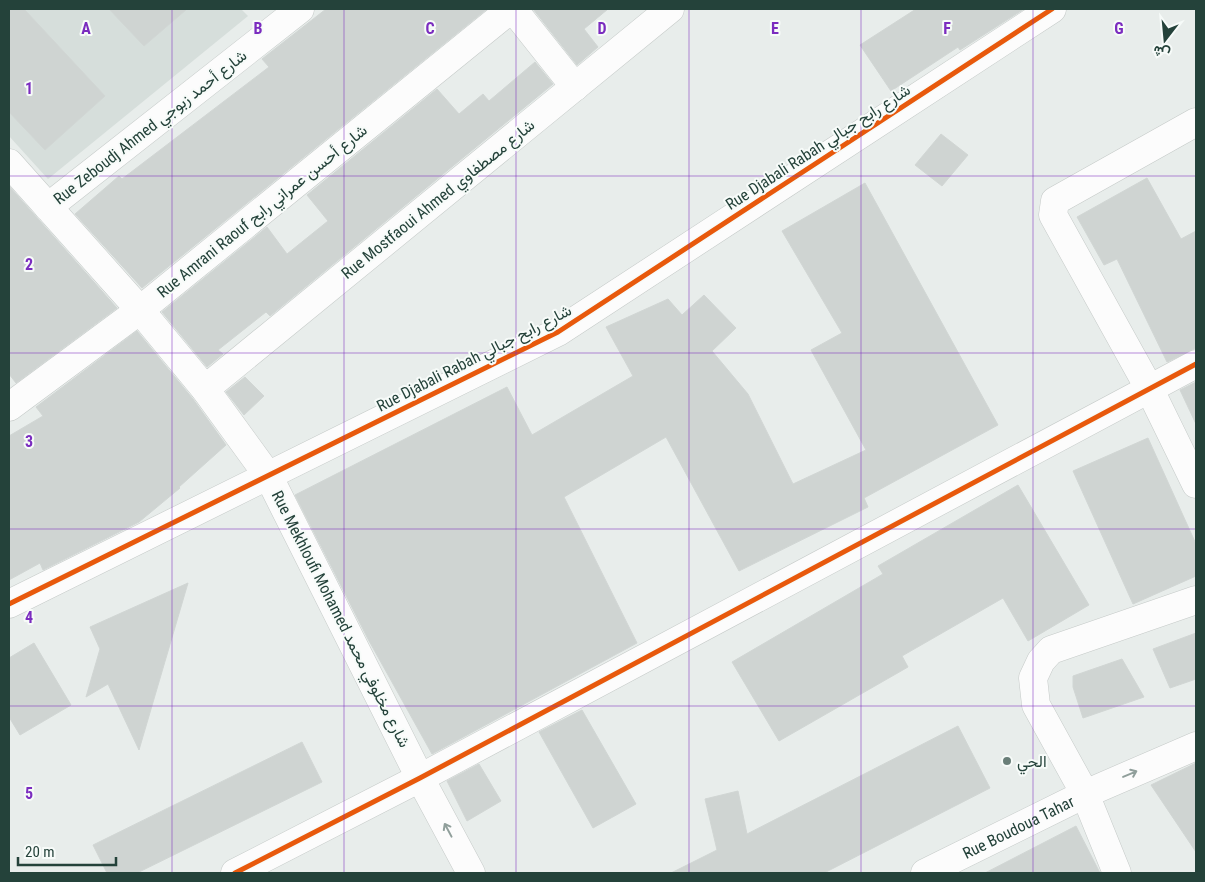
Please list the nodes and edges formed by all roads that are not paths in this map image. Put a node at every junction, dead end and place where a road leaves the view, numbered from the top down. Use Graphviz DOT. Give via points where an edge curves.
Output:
graph roads {
  1 [pos="300,9"];
  2 [pos="512,9"];
  3 [pos="670,9"];
  4 [pos="1052,9"];
  5 [pos="575,87"];
  6 [pos="1196,122"];
  7 [pos="9,163"];
  8 [pos="48,207"];
  9 [pos="140,310"];
  10 [pos="1196,364"];
  11 [pos="1149,388"];
  12 [pos="205,390"];
  13 [pos="9,406"];
  14 [pos="269,477"];
  15 [pos="1196,484"];
  16 [pos="1196,600"];
  17 [pos="9,604"];
  18 [pos="1196,746"];
  19 [pos="420,778"];
  20 [pos="1085,794"];
  21 [pos="235,873"];
  22 [pos="471,873"];
  23 [pos="925,873"];
  24 [pos="1117,873"];
  1 -- 8 [label="street, Rue Zeboudj Ahmed شارع أحمد زبوجي"];
  2 -- 5 [label="street"];
  2 -- 9 [label="street, Rue Amrani Raouf شارع أحسن عمراني رابح"];
  3 -- 5 [label="street, Rue Mostfaoui Ahmed شارع مصطفاوي"];
  4 -- 14 [label="street, Rue Djabali Rabah شارع رابح جبالي" via="558,332"];
  5 -- 12 [label="street, Rue Mostfaoui Ahmed شارع مصطفاوي"];
  6 -- 11 [label="street" via="1055,201 1052,207 1053,215"];
  7 -- 8 [label="street, Rue Mekhloufi Mohamed شارع مخلوفي محمد"];
  8 -- 9 [label="street, Rue Mekhloufi Mohamed شارع مخلوفي محمد"];
  9 -- 12 [label="street, Rue Mekhloufi Mohamed شارع مخلوفي محمد"];
  9 -- 13 [label="street, Rue Amrani Raouf شارع أحسن عمراني رابح"];
  10 -- 11 [label="street"];
  11 -- 15 [label="street"];
  11 -- 19 [label="street"];
  12 -- 14 [label="street, Rue Mekhloufi Mohamed شارع مخلوفي محمد"];
  14 -- 17 [label="street, Rue Djabali Rabah شارع رابح جبالي"];
  14 -- 19 [label="street, Rue Mekhloufi Mohamed شارع مخلوفي محمد"];
  16 -- 20 [label="street" via="1051,650 1041,661 1033,678 1036,705"];
  20 -- 18 [label="street, Rue Boudoua Tahar, one-way"];
  19 -- 21 [label="street"];
  22 -- 19 [label="street, Rue Mekhloufi Mohamed شارع مخلوفي محمد, one-way"];
  20 -- 23 [label="street, Rue Boudoua Tahar"];
  20 -- 24 [label="street"];
}
